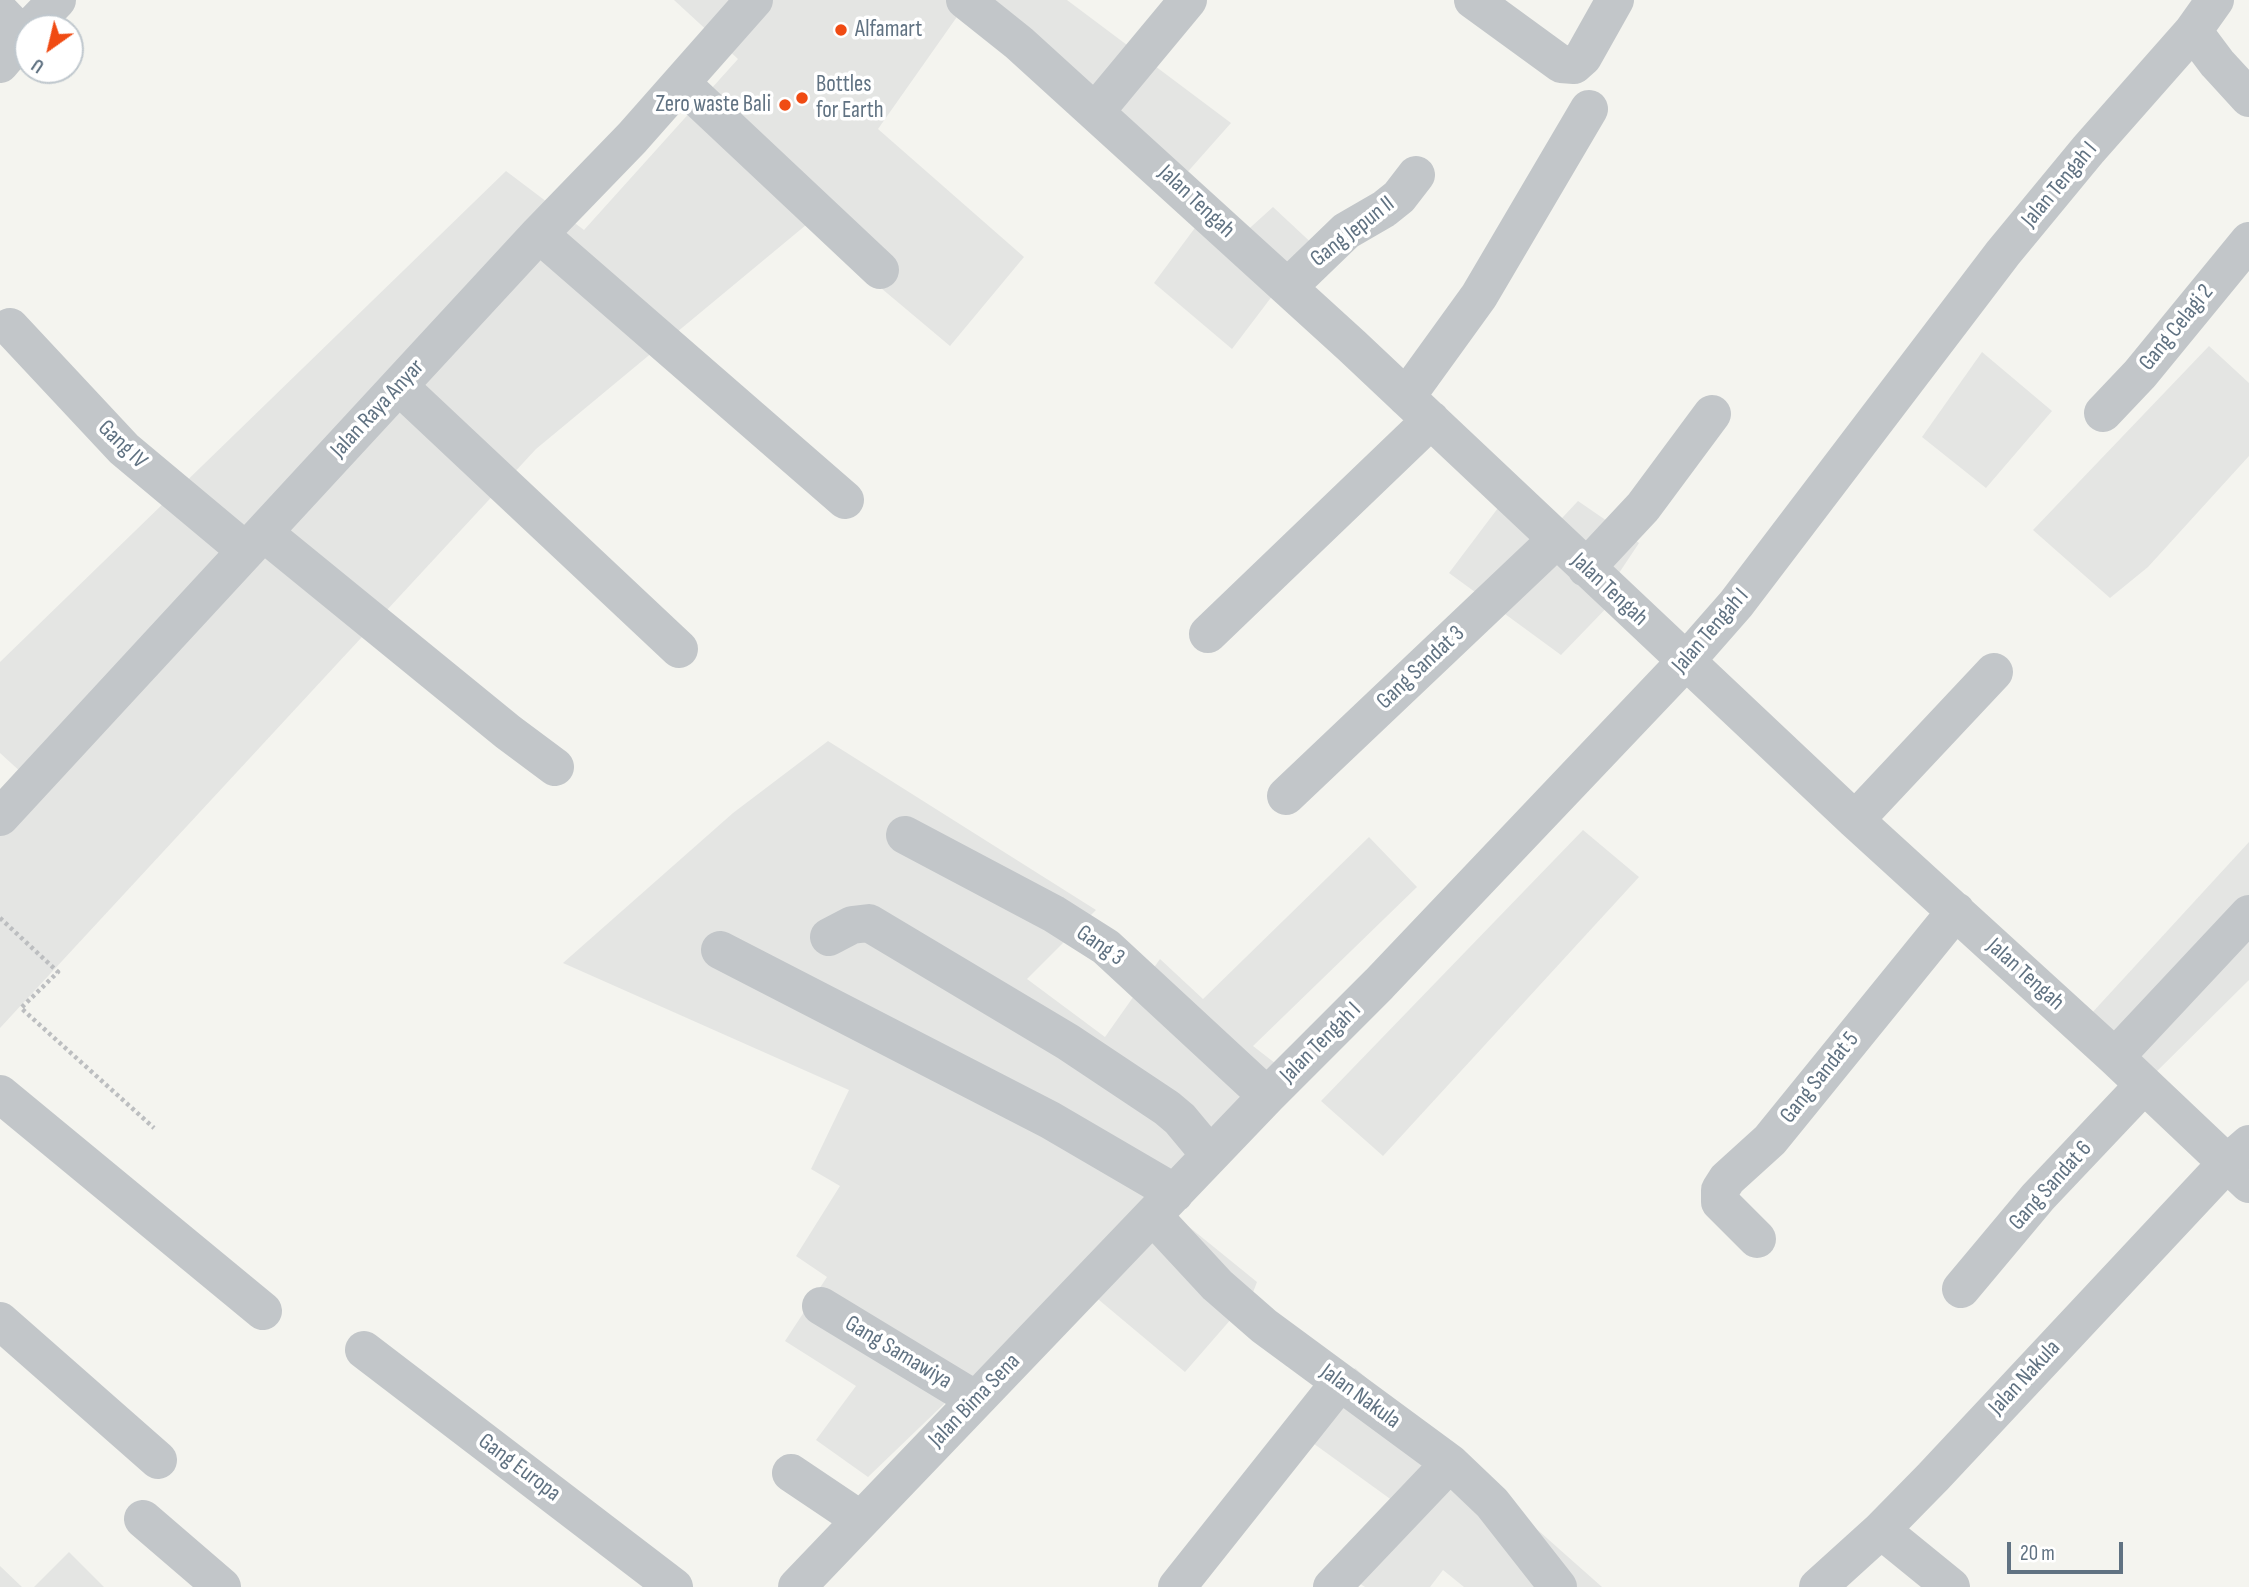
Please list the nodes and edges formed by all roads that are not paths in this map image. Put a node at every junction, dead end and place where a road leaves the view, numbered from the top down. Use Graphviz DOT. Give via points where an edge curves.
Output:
graph roads {
  1 [pos="57,0"];
  2 [pos="754,0"];
  3 [pos="965,0"];
  4 [pos="1188,0"];
  5 [pos="1473,0"];
  6 [pos="1615,0"];
  7 [pos="2216,0"];
  8 [pos="40,14"];
  9 [pos="2193,31"];
  10 [pos="681,83"];
  11 [pos="2249,98"];
  12 [pos="1589,109"];
  13 [pos="1095,112"];
  14 [pos="1416,175"];
  15 [pos="540,234"];
  16 [pos="2249,241"];
  17 [pos="880,270"];
  18 [pos="1288,287"];
  19 [pos="10,327"];
  20 [pos="399,386"];
  21 [pos="1419,408"];
  22 [pos="2103,413"];
  23 [pos="1712,414"];
  24 [pos="845,500"];
  25 [pos="1556,540"];
  26 [pos="255,542"];
  27 [pos="1586,568"];
  28 [pos="1208,635"];
  29 [pos="679,649"];
  30 [pos="1686,661"];
  31 [pos="1994,672"];
  32 [pos="555,767"];
  33 [pos="1286,796"];
  34 [pos="0,817"];
  35 [pos="1855,820"];
  36 [pos="905,835"];
  37 [pos="1956,911"];
  38 [pos="2249,914"];
  39 [pos="829,937"];
  40 [pos="720,950"];
  41 [pos="2115,1057"];
  42 [pos="2144,1085"];
  43 [pos="0,1094"];
  44 [pos="1267,1096"];
  45 [pos="1210,1155"];
  46 [pos="2241,1164"];
  47 [pos="1164,1204"];
  48 [pos="1757,1240"];
  49 [pos="1961,1289"];
  50 [pos="821,1306"];
  51 [pos="263,1311"];
  52 [pos="0,1321"];
  53 [pos="364,1350"];
  54 [pos="1340,1382"];
  55 [pos="976,1400"];
  56 [pos="158,1460"];
  57 [pos="1450,1463"];
  58 [pos="791,1473"];
  59 [pos="143,1519"];
  60 [pos="861,1520"];
  61 [pos="1881,1530"];
  62 [pos="222,1587"];
  63 [pos="674,1587"];
  64 [pos="797,1587"];
  65 [pos="1177,1587"];
  66 [pos="1332,1587"];
  67 [pos="1558,1587"];
  68 [pos="1818,1587"];
  69 [pos="1951,1587"];
  1 -- 8 [label="street"];
  2 -- 10 [label="street, Jalan Raya Anyar"];
  3 -- 13 [label="street, Jalan Tengah"];
  4 -- 13 [label="street"];
  5 -- 6 [label="street" via="1561,64 1574,65"];
  7 -- 9 [label="street, Jalan Tengah I"];
  9 -- 11 [label="street"];
  9 -- 30 [label="street, Jalan Tengah I" via="2012,243 1736,604"];
  10 -- 15 [label="street, Jalan Raya Anyar"];
  10 -- 17 [label="street"];
  12 -- 21 [label="street"];
  13 -- 18 [label="street, Jalan Tengah"];
  14 -- 18 [label="street, Gang Jepun II" via="1399,197 1346,231"];
  15 -- 20 [label="street, Jalan Raya Anyar"];
  15 -- 24 [label="street"];
  16 -- 22 [label="street, Gang Celagi 2"];
  18 -- 21 [label="street, Jalan Tengah"];
  19 -- 26 [label="street, Gang IV" via="124,449"];
  20 -- 26 [label="street, Jalan Raya Anyar"];
  20 -- 29 [label="street"];
  21 -- 25 [label="street, Jalan Tengah"];
  21 -- 28 [label="street"];
  23 -- 27 [label="street" via="1643,507"];
  25 -- 27 [label="street, Jalan Tengah"];
  25 -- 33 [label="street, Gang Sandat 3"];
  26 -- 32 [label="street, Gang IV"];
  26 -- 34 [label="street, Jalan Raya Anyar"];
  27 -- 30 [label="street, Jalan Tengah"];
  30 -- 35 [label="street, Jalan Tengah"];
  30 -- 44 [label="street, Jalan Tengah I"];
  31 -- 35 [label="street"];
  35 -- 37 [label="street, Jalan Tengah"];
  36 -- 44 [label="street, Gang 3" via="1106,947"];
  37 -- 41 [label="street, Jalan Tengah"];
  37 -- 48 [label="street, Gang Sandat 5" via="1769,1140 1720,1190 1720,1202"];
  38 -- 41 [label="street"];
  39 -- 45 [label="street" via="852,925 869,923 1068,1042 1167,1108"];
  40 -- 47 [label="street, Jalan Nakula" via="1050,1121"];
  41 -- 42 [label="street, Jalan Tengah"];
  42 -- 46 [label="street, Jalan Tengah"];
  42 -- 49 [label="street, Gang Sandat 6" via="2038,1197"];
  43 -- 51 [label="street"];
  44 -- 45 [label="street, Jalan Tengah I"];
  45 -- 47 [label="street, Jalan Tengah I"];
  46 -- 61 [label="street, Jalan Nakula"];
  47 -- 54 [label="street, Jalan Nakula" via="1217,1285"];
  47 -- 55 [label="street, Jalan Bima Sena"];
  50 -- 55 [label="street, Gang Samawiya"];
  52 -- 56 [label="street"];
  53 -- 63 [label="street, Gang Europa"];
  54 -- 57 [label="street, Jalan Nakula"];
  54 -- 65 [label="street"];
  55 -- 60 [label="street, Jalan Bima Sena"];
  57 -- 66 [label="street"];
  57 -- 67 [label="street, Jalan Nakula" via="1492,1503"];
  58 -- 60 [label="street"];
  59 -- 62 [label="street"];
  60 -- 64 [label="street, Jalan Bima Sena"];
  61 -- 68 [label="street, Jalan Nakula"];
  61 -- 69 [label="street"];
}
